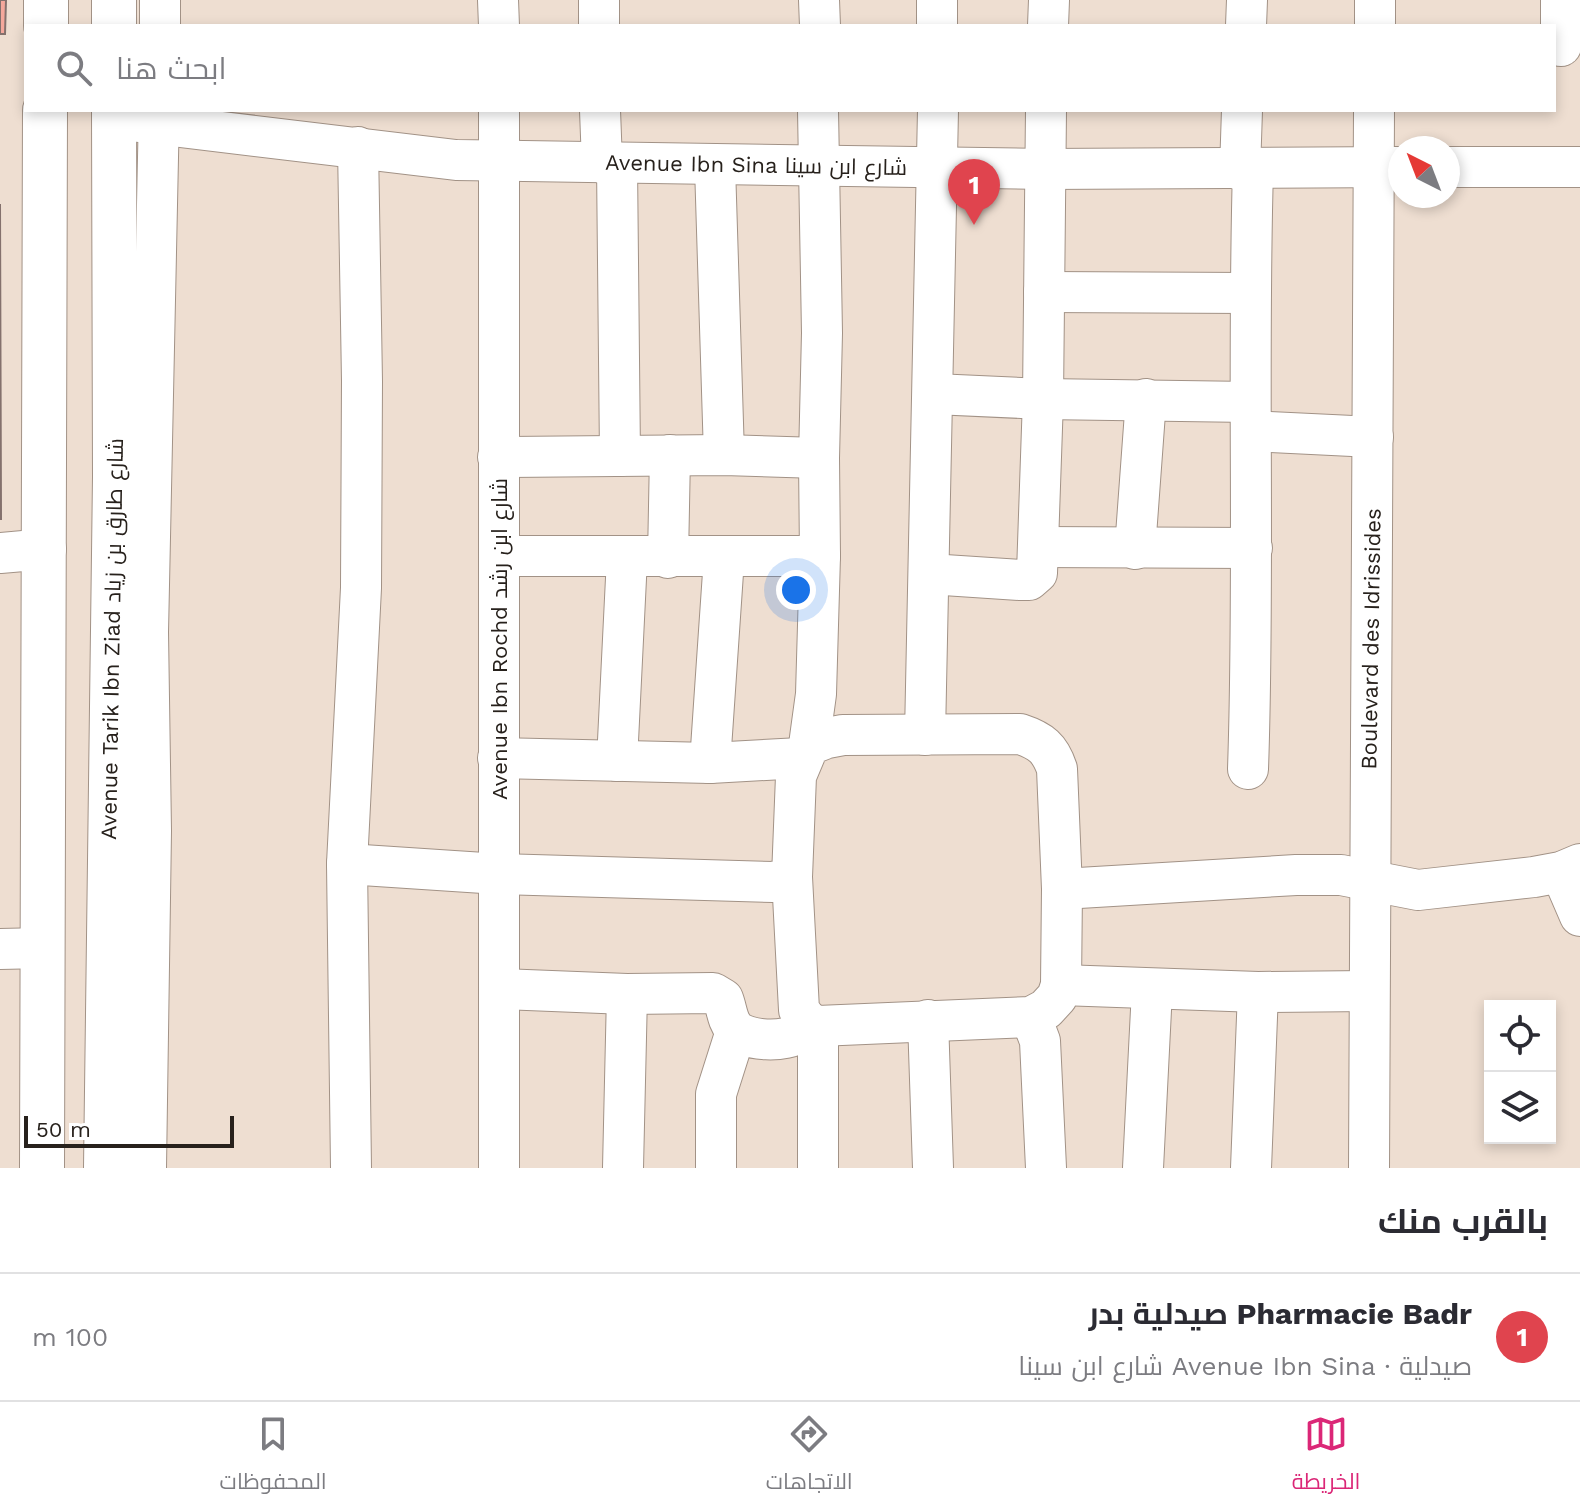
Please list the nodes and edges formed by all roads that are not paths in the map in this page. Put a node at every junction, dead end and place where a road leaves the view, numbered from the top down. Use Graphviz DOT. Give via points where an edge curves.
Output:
graph roads {
  1 [pos="46,0"];
  2 [pos="114,0"];
  3 [pos="160,0"];
  4 [pos="498,0"];
  5 [pos="599,0"];
  6 [pos="819,0"];
  7 [pos="937,0"];
  8 [pos="1049,0"];
  9 [pos="1247,0"];
  10 [pos="1375,0"];
  11 [pos="1561,0"];
  12 [pos="46,24"];
  13 [pos="114,24"];
  14 [pos="160,24"];
  15 [pos="499,24"];
  16 [pos="599,24"];
  17 [pos="820,24"];
  18 [pos="937,24"];
  19 [pos="1048,24"];
  20 [pos="1246,24"];
  21 [pos="1375,24"];
  22 [pos="1561,46"];
  23 [pos="45,112"];
  24 [pos="499,112"];
  25 [pos="600,112"];
  26 [pos="818,112"];
  27 [pos="938,112"];
  28 [pos="1046,112"];
  29 [pos="1242,112"];
  30 [pos="1374,112"];
  31 [pos="114,115"];
  32 [pos="159,117"];
  33 [pos="358,147"];
  34 [pos="498,161"];
  35 [pos="609,164"];
  36 [pos="715,166"];
  37 [pos="819,166"];
  38 [pos="1386,167"];
  39 [pos="1460,167"];
  40 [pos="1580,167"];
  41 [pos="938,168"];
  42 [pos="1045,169"];
  43 [pos="1246,170"];
  44 [pos="1044,292"];
  45 [pos="1249,293"];
  46 [pos="934,394"];
  47 [pos="1043,399"];
  48 [pos="1146,399"];
  49 [pos="1250,416"];
  50 [pos="1373,437"];
  51 [pos="670,455"];
  52 [pos="724,455"];
  53 [pos="620,456"];
  54 [pos="498,457"];
  55 [pos="819,458"];
  56 [pos="1039,547"];
  57 [pos="1252,548"];
  58 [pos="46,549"];
  59 [pos="1135,549"];
  60 [pos="0,553"];
  61 [pos="499,556"];
  62 [pos="820,556"];
  63 [pos="627,558"];
  64 [pos="668,558"];
  65 [pos="724,558"];
  66 [pos="929,574"];
  67 [pos="925,735"];
  68 [pos="805,752"];
  69 [pos="498,758"];
  70 [pos="617,761"];
  71 [pos="710,763"];
  72 [pos="1248,769"];
  73 [pos="347,864"];
  74 [pos="1571,868"];
  75 [pos="499,874"];
  76 [pos="792,877"];
  77 [pos="1370,880"];
  78 [pos="1062,889"];
  79 [pos="1580,916"];
  80 [pos="43,948"];
  81 [pos="0,949"];
  82 [pos="1061,985"];
  83 [pos="499,989"];
  84 [pos="1152,990"];
  85 [pos="1368,991"];
  86 [pos="1258,992"];
  87 [pos="627,994"];
  88 [pos="1031,1017"];
  89 [pos="928,1020"];
  90 [pos="813,1024"];
  91 [pos="736,1031"];
  92 [pos="42,1168"];
  93 [pos="106,1168"];
  94 [pos="146,1168"];
  95 [pos="351,1168"];
  96 [pos="499,1168"];
  97 [pos="623,1168"];
  98 [pos="716,1168"];
  99 [pos="818,1168"];
  100 [pos="933,1168"];
  101 [pos="1046,1168"];
  102 [pos="1143,1168"];
  103 [pos="1251,1168"];
  104 [pos="1369,1168"];
  1 -- 12 [label="main road"];
  2 -- 13 [label="main road"];
  3 -- 14 [label="street"];
  4 -- 15 [label="street"];
  5 -- 16 [label="street"];
  6 -- 17 [label="street"];
  7 -- 18 [label="street"];
  8 -- 19 [label="street"];
  9 -- 20 [label="street"];
  10 -- 21 [label="street"];
  11 -- 22 [label="street"];
  23 -- 58 [label="main road"];
  24 -- 34 [label="street, Avenue Ibn Rochd شارع ابن رشد"];
  25 -- 35 [label="street"];
  26 -- 37 [label="street"];
  27 -- 41 [label="street"];
  28 -- 42 [label="street"];
  29 -- 43 [label="street"];
  30 -- 38 [label="street, Boulevard des Idrissides"];
  31 -- 32 [label="street, Avenue Ibn Sina شارع ابن سينا"];
  31 -- 93 [label="main road, Avenue Tarik Ibn Ziad شارع طارق بن زياد"];
  32 -- 33 [label="street, Avenue Ibn Sina شارع ابن سينا"];
  32 -- 94 [label="street" via="148,632"];
  33 -- 34 [label="street, Avenue Ibn Sina شارع ابن سينا" via="424,158"];
  33 -- 73 [label="street" via="361,588"];
  34 -- 35 [label="street, Avenue Ibn Sina شارع ابن سينا"];
  34 -- 54 [label="street, Avenue Ibn Rochd شارع ابن رشد"];
  35 -- 36 [label="street, Avenue Ibn Sina شارع ابن سينا"];
  35 -- 53 [label="street"];
  36 -- 37 [label="street, Avenue Ibn Sina شارع ابن سينا"];
  36 -- 52 [label="street"];
  37 -- 41 [label="street, Avenue Ibn Sina شارع ابن سينا"];
  37 -- 55 [label="street"];
  38 -- 43 [label="street, Avenue Ibn Sina شارع ابن سينا"];
  38 -- 50 [label="street, Boulevard des Idrissides"];
  39 -- 40 [label="street"];
  41 -- 42 [label="street, Avenue Ibn Sina شارع ابن سينا"];
  41 -- 46 [label="street"];
  42 -- 43 [label="street, Avenue Ibn Sina شارع ابن سينا"];
  42 -- 44 [label="street"];
  43 -- 45 [label="street"];
  44 -- 45 [label="street"];
  44 -- 47 [label="street"];
  45 -- 49 [label="street"];
  46 -- 47 [label="street"];
  46 -- 66 [label="street"];
  47 -- 48 [label="street"];
  47 -- 56 [label="street"];
  48 -- 49 [label="street"];
  48 -- 59 [label="street"];
  49 -- 50 [label="street"];
  49 -- 57 [label="street"];
  50 -- 77 [label="street, Boulevard des Idrissides"];
  51 -- 52 [label="street"];
  51 -- 53 [label="street"];
  51 -- 64 [label="street"];
  52 -- 55 [label="street"];
  53 -- 54 [label="street"];
  54 -- 61 [label="street, Avenue Ibn Rochd شارع ابن رشد"];
  55 -- 62 [label="street"];
  56 -- 59 [label="street"];
  56 -- 66 [label="street" via="1037,573 1029,580"];
  57 -- 59 [label="street"];
  57 -- 72 [label="street"];
  58 -- 60 [label="street"];
  58 -- 80 [label="main road"];
  61 -- 63 [label="street"];
  61 -- 69 [label="street, Avenue Ibn Rochd شارع ابن رشد"];
  62 -- 65 [label="street"];
  62 -- 68 [label="street" via="816,694"];
  63 -- 64 [label="street"];
  63 -- 70 [label="street"];
  64 -- 65 [label="street"];
  65 -- 71 [label="street"];
  66 -- 67 [label="street"];
  67 -- 68 [label="street" via="843,735"];
  67 -- 78 [label="street" via="1020,734 1051,752 1057,769"];
  68 -- 71 [label="street"];
  68 -- 76 [label="street" via="796,776"];
  69 -- 70 [label="street"];
  69 -- 75 [label="street, Avenue Ibn Rochd شارع ابن رشد"];
  70 -- 71 [label="street"];
  73 -- 75 [label="street"];
  73 -- 95 [label="street"];
  74 -- 77 [label="street" via="1474,886 1418,890"];
  74 -- 79 [label="street"];
  75 -- 76 [label="street" via="757,883"];
  75 -- 83 [label="street, Avenue Ibn Rochd شارع ابن رشد"];
  76 -- 90 [label="street" via="799,1010"];
  77 -- 78 [label="street" via="1296,875"];
  77 -- 85 [label="street, Boulevard des Idrissides"];
  78 -- 82 [label="street"];
  80 -- 81 [label="street"];
  80 -- 92 [label="main road"];
  82 -- 84 [label="street"];
  82 -- 88 [label="street" via="1046,1009"];
  83 -- 87 [label="street"];
  83 -- 96 [label="street, Avenue Ibn Rochd شارع ابن رشد"];
  84 -- 86 [label="street"];
  84 -- 102 [label="street"];
  85 -- 86 [label="street"];
  85 -- 104 [label="street, Boulevard des Idrissides"];
  86 -- 103 [label="street"];
  87 -- 91 [label="street" via="713,993 723,999"];
  87 -- 97 [label="street"];
  88 -- 89 [label="street"];
  88 -- 101 [label="street" via="1040,1041"];
  89 -- 90 [label="street"];
  89 -- 100 [label="street"];
  90 -- 91 [label="street" via="786,1038"];
  90 -- 99 [label="street"];
  91 -- 98 [label="street" via="716,1094"];
}
